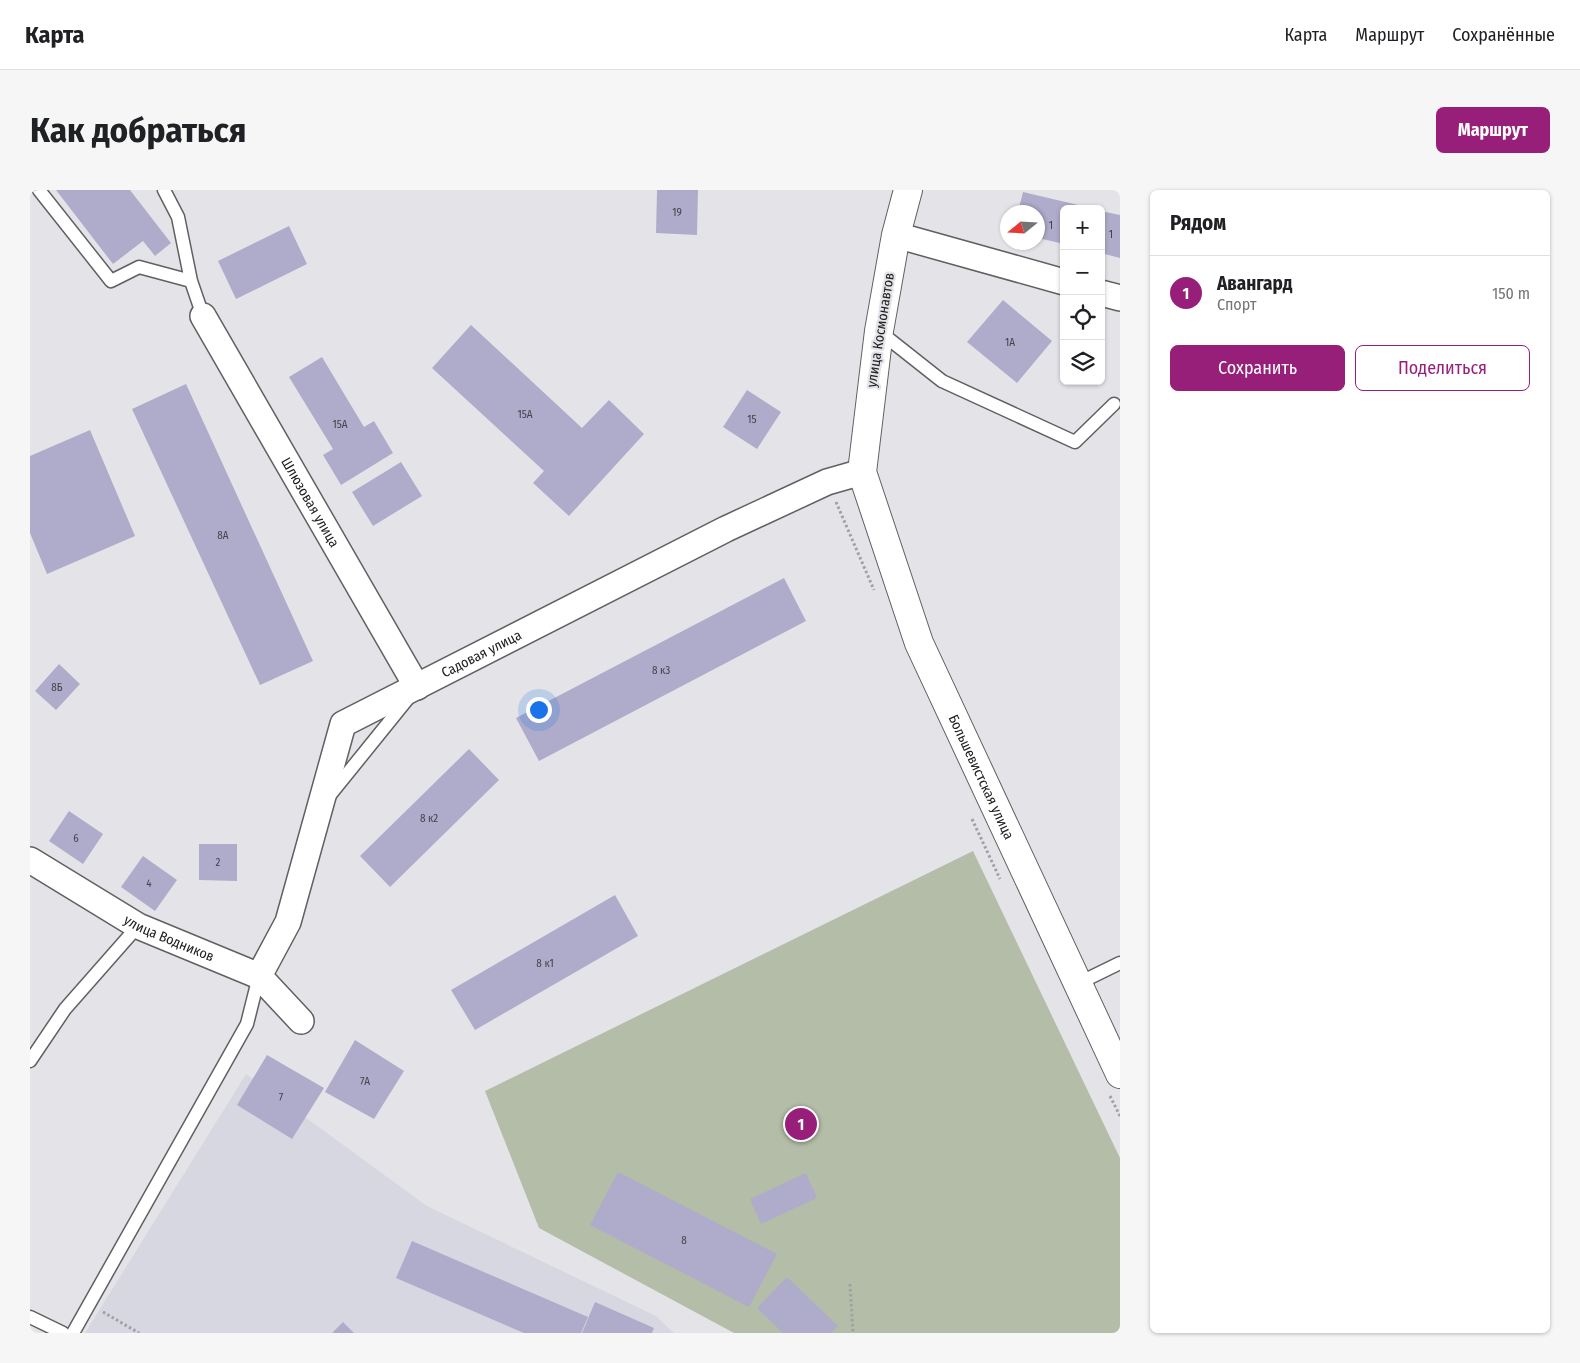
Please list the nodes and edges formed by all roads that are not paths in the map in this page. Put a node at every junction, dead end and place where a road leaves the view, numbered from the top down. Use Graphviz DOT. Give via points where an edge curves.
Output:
graph roads {
  1 [pos="39,190"];
  2 [pos="164,190"];
  3 [pos="908,190"];
  4 [pos="896,235"];
  5 [pos="192,281"];
  6 [pos="1060,281"];
  7 [pos="1105,294"];
  8 [pos="1120,298"];
  9 [pos="203,316"];
  10 [pos="879,331"];
  11 [pos="1118,403"];
  12 [pos="862,472"];
  13 [pos="417,688"];
  14 [pos="320,806"];
  15 [pos="30,860"];
  16 [pos="138,926"];
  17 [pos="1120,963"];
  18 [pos="259,976"];
  19 [pos="1077,984"];
  20 [pos="301,1021"];
  21 [pos="30,1061"];
  22 [pos="1120,1074"];
  23 [pos="30,1317"];
  24 [pos="63,1333"];
  25 [pos="73,1333"];
  1 -- 5 [label="lane" via="111,281 139,267"];
  2 -- 5 [label="lane" via="178,217"];
  3 -- 4 [label="main road, улица Космонавтов"];
  4 -- 6 [label="street"];
  4 -- 10 [label="main road, улица Космонавтов"];
  5 -- 9 [label="lane"];
  7 -- 8 [label="street"];
  9 -- 13 [label="street, Шлюзовая улица"];
  10 -- 11 [label="lane" via="942,381 1076,442"];
  10 -- 12 [label="main road, улица Космонавтов"];
  12 -- 13 [label="street, Садовая улица" via="827,482 734,525"];
  12 -- 19 [label="main road, Большевистская улица" via="919,643"];
  13 -- 14 [label="lane"];
  13 -- 14 [label="street, Садовая улица" via="343,724"];
  14 -- 18 [label="street, Садовая улица" via="288,922"];
  15 -- 16 [label="street, улица Водников"];
  16 -- 18 [label="street, улица Водников"];
  16 -- 21 [label="lane" via="65,1009"];
  17 -- 19 [label="lane"];
  18 -- 20 [label="street, улица Водников"];
  18 -- 25 [label="lane" via="247,1024"];
  19 -- 22 [label="main road, Большевистская улица"];
  23 -- 24 [label="lane"];
}
